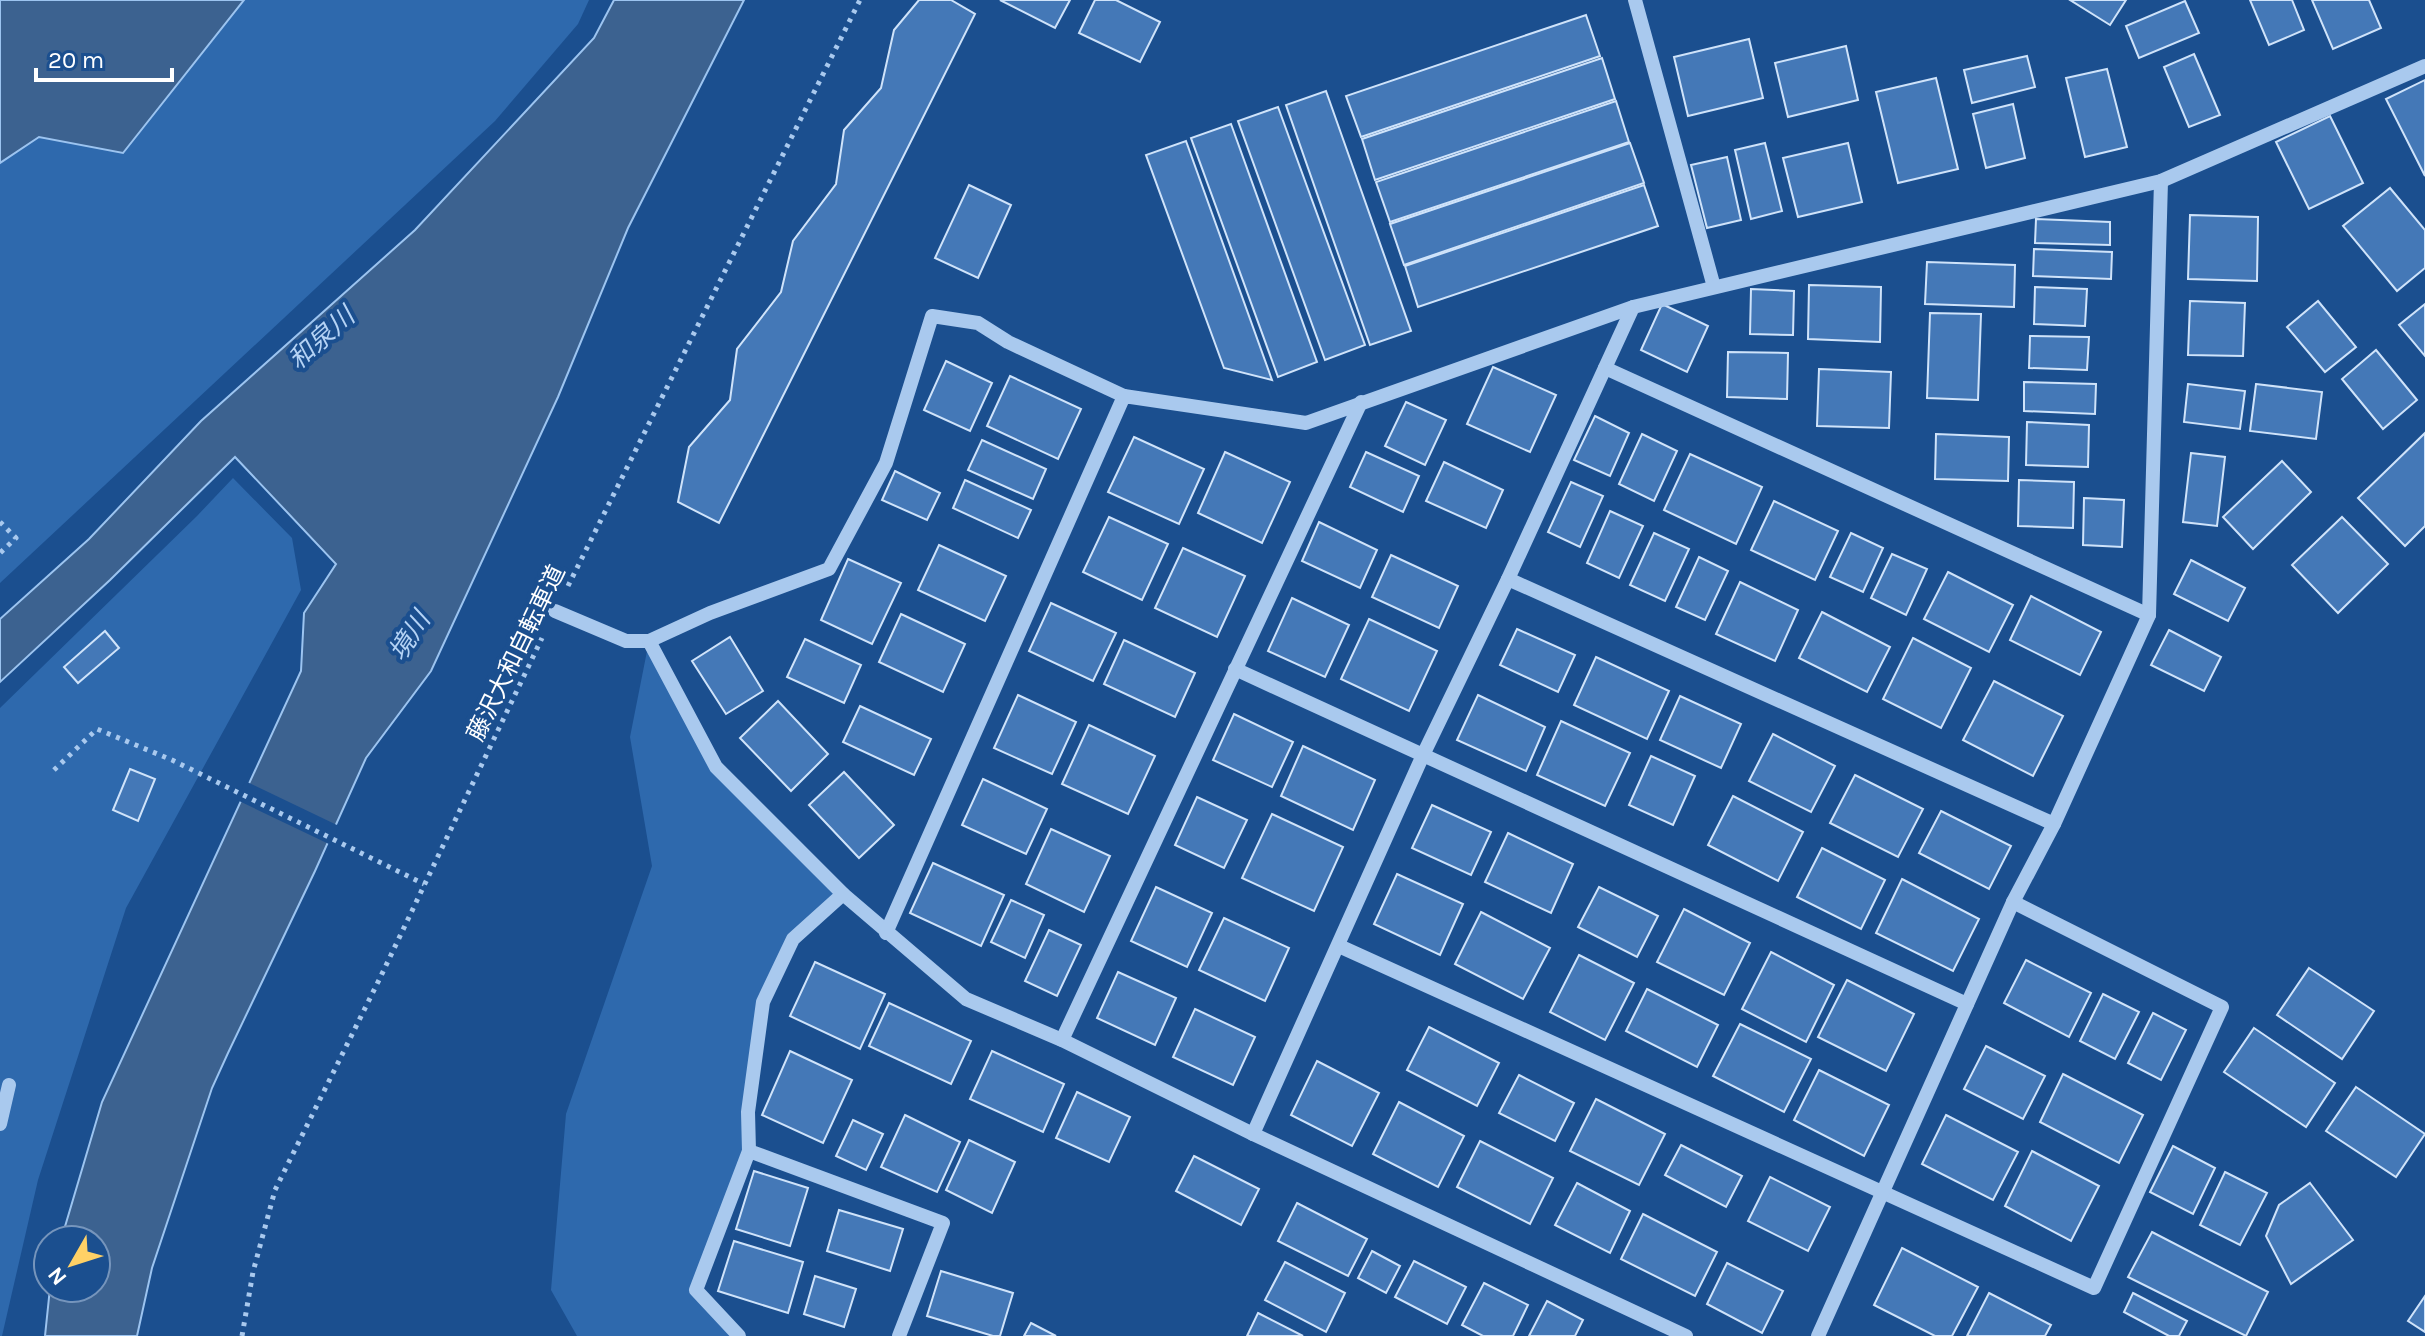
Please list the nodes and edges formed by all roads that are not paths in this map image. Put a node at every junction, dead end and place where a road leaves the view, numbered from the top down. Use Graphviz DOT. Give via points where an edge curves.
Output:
graph roads {
  1 [pos="1635,0"];
  2 [pos="2425,66"];
  3 [pos="2161,181"];
  4 [pos="1714,287"];
  5 [pos="1633,307"];
  6 [pos="1605,368"];
  7 [pos="1124,396"];
  8 [pos="1361,402"];
  9 [pos="1508,579"];
  10 [pos="555,611"];
  11 [pos="2149,615"];
  12 [pos="649,641"];
  13 [pos="1235,669"];
  14 [pos="1423,755"];
  15 [pos="2054,824"];
  16 [pos="843,894"];
  17 [pos="2013,902"];
  18 [pos="886,933"];
  19 [pos="1339,946"];
  20 [pos="1967,1004"];
  21 [pos="1062,1040"];
  22 [pos="9,1085"];
  23 [pos="0,1124"];
  24 [pos="1253,1134"];
  25 [pos="749,1151"];
  26 [pos="1882,1191"];
  27 [pos="739,1336"];
  28 [pos="899,1336"];
  29 [pos="1686,1336"];
  30 [pos="1818,1336"];
  1 -- 4 [label="street"];
  2 -- 3 [label="street"];
  3 -- 4 [label="street"];
  3 -- 11 [label="street"];
  4 -- 5 [label="street"];
  5 -- 6 [label="street"];
  5 -- 8 [label="street"];
  6 -- 9 [label="street"];
  6 -- 11 [label="street"];
  7 -- 8 [label="street" via="1306,423"];
  7 -- 12 [label="street" via="978,323 932,316 886,463 829,569"];
  7 -- 18 [label="street"];
  8 -- 13 [label="street"];
  9 -- 14 [label="street"];
  9 -- 15 [label="street"];
  10 -- 12 [label="street" via="626,641"];
  11 -- 15 [label="street"];
  12 -- 16 [label="street" via="716,767"];
  13 -- 14 [label="street"];
  13 -- 21 [label="street"];
  14 -- 19 [label="street"];
  14 -- 20 [label="street"];
  15 -- 17 [label="street"];
  16 -- 18 [label="street"];
  16 -- 25 [label="street" via="793,939 763,1002 748,1112"];
  17 -- 20 [label="street"];
  17 -- 26 [label="street" via="2222,1007 2094,1288"];
  18 -- 21 [label="street" via="966,999"];
  19 -- 24 [label="street"];
  19 -- 26 [label="street"];
  20 -- 26 [label="street"];
  21 -- 24 [label="street"];
  22 -- 23 [label="street"];
  24 -- 29 [label="street"];
  25 -- 27 [label="street" via="696,1290"];
  25 -- 28 [label="street" via="943,1223"];
  26 -- 30 [label="street"];
}
